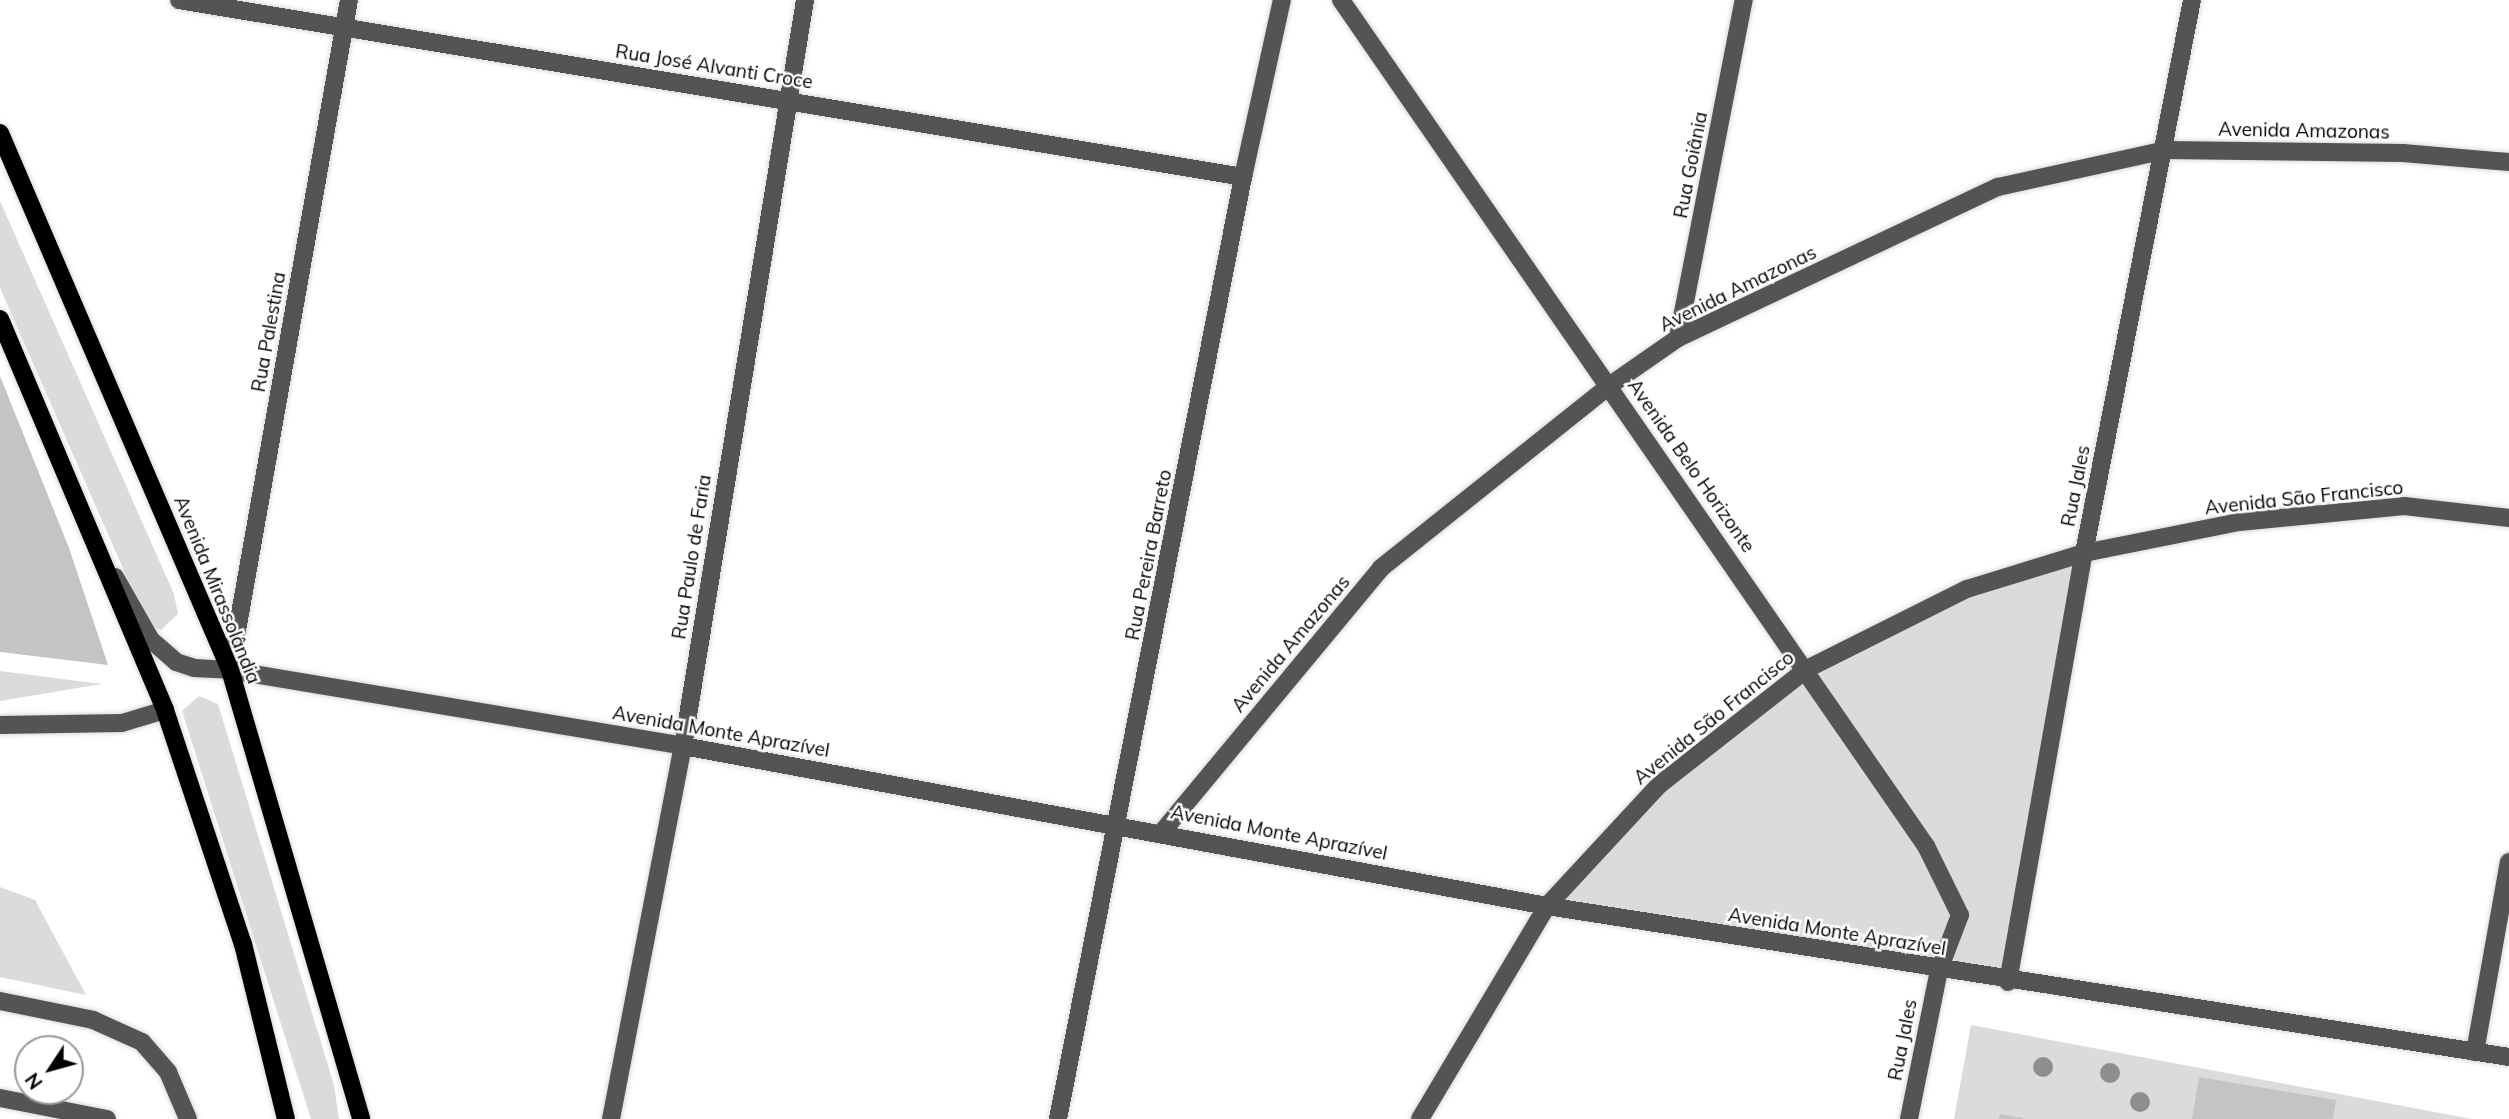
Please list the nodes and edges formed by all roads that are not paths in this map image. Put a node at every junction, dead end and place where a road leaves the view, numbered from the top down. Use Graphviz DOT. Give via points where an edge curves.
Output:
graph roads {
  1 [pos="179,0"];
  2 [pos="349,0"];
  3 [pos="805,0"];
  4 [pos="1282,0"];
  5 [pos="1341,0"];
  6 [pos="1744,0"];
  7 [pos="2192,0"];
  8 [pos="344,27"];
  9 [pos="787,100"];
  10 [pos="0,133"];
  11 [pos="2165,150"];
  12 [pos="2509,162"];
  13 [pos="1243,177"];
  14 [pos="0,319"];
  15 [pos="1678,338"];
  16 [pos="1609,386"];
  17 [pos="2509,517"];
  18 [pos="102,552"];
  19 [pos="2084,553"];
  20 [pos="1807,669"];
  21 [pos="230,670"];
  22 [pos="165,710"];
  23 [pos="0,725"];
  24 [pos="683,746"];
  25 [pos="1118,824"];
  26 [pos="1162,832"];
  27 [pos="2509,862"];
  28 [pos="1546,906"];
  29 [pos="1939,970"];
  30 [pos="2008,982"];
  31 [pos="0,1001"];
  32 [pos="2475,1052"];
  33 [pos="2509,1058"];
  34 [pos="0,1098"];
  35 [pos="107,1119"];
  36 [pos="188,1119"];
  37 [pos="286,1119"];
  38 [pos="361,1119"];
  39 [pos="611,1119"];
  40 [pos="1058,1119"];
  41 [pos="1420,1119"];
  42 [pos="1909,1119"];
  1 -- 8 [label="street, Rua José Alvanti Croce"];
  2 -- 8 [label="street, Rua Palestina"];
  3 -- 9 [label="street, Rua Paulo de Faria"];
  4 -- 13 [label="street, Rua Pereira Barreto"];
  5 -- 16 [label="street, Avenida Belo Horizonte"];
  6 -- 15 [label="street, Rua Goiânia"];
  7 -- 11 [label="street, Rua Jales"];
  8 -- 9 [label="street, Rua José Alvanti Croce"];
  8 -- 21 [label="street, Rua Palestina"];
  9 -- 13 [label="street, Rua José Alvanti Croce"];
  9 -- 24 [label="street, Rua Paulo de Faria"];
  10 -- 21 [label="main road, Avenida Mirassolândia"];
  11 -- 12 [label="street, Avenida Amazonas" via="2403,153"];
  11 -- 15 [label="street, Avenida Amazonas" via="1998,187"];
  11 -- 19 [label="street, Rua Jales"];
  13 -- 25 [label="street, Rua Pereira Barreto"];
  14 -- 18 [label="main road"];
  15 -- 16 [label="street, Avenida Amazonas"];
  16 -- 20 [label="street, Avenida Belo Horizonte"];
  16 -- 26 [label="street, Avenida Amazonas" via="1381,568"];
  17 -- 19 [label="street, Avenida São Francisco" via="2404,506 2239,522"];
  18 -- 21 [label="street, Avenida Monte Aprazível" via="151,640 176,662"];
  18 -- 22 [label="main road"];
  19 -- 20 [label="street, Avenida São Francisco" via="1967,589"];
  19 -- 30 [label="street, Rua Jales"];
  20 -- 28 [label="street, Avenida São Francisco" via="1659,785"];
  20 -- 29 [label="street, Avenida Belo Horizonte" via="1926,846 1960,915"];
  21 -- 24 [label="street, Avenida Monte Aprazível"];
  21 -- 38 [label="main road, Avenida Mirassolândia"];
  22 -- 23 [label="street" via="122,723"];
  22 -- 37 [label="main road" via="243,944"];
  24 -- 25 [label="street, Avenida Monte Aprazível"];
  24 -- 39 [label="street, Rua Paulo de Faria"];
  25 -- 26 [label="street, Avenida Monte Aprazível"];
  25 -- 40 [label="street, Rua Pereira Barreto"];
  26 -- 28 [label="street, Avenida Monte Aprazível"];
  27 -- 32 [label="street"];
  28 -- 29 [label="street, Avenida Monte Aprazível"];
  28 -- 41 [label="street, Avenida São Francisco"];
  29 -- 30 [label="street, Avenida Monte Aprazível"];
  29 -- 42 [label="street, Rua Jales"];
  30 -- 32 [label="street, Avenida Monte Aprazível"];
  31 -- 36 [label="street" via="93,1020 142,1042 168,1072"];
  32 -- 33 [label="street, Avenida Monte Aprazível"];
  34 -- 35 [label="street"];
}
